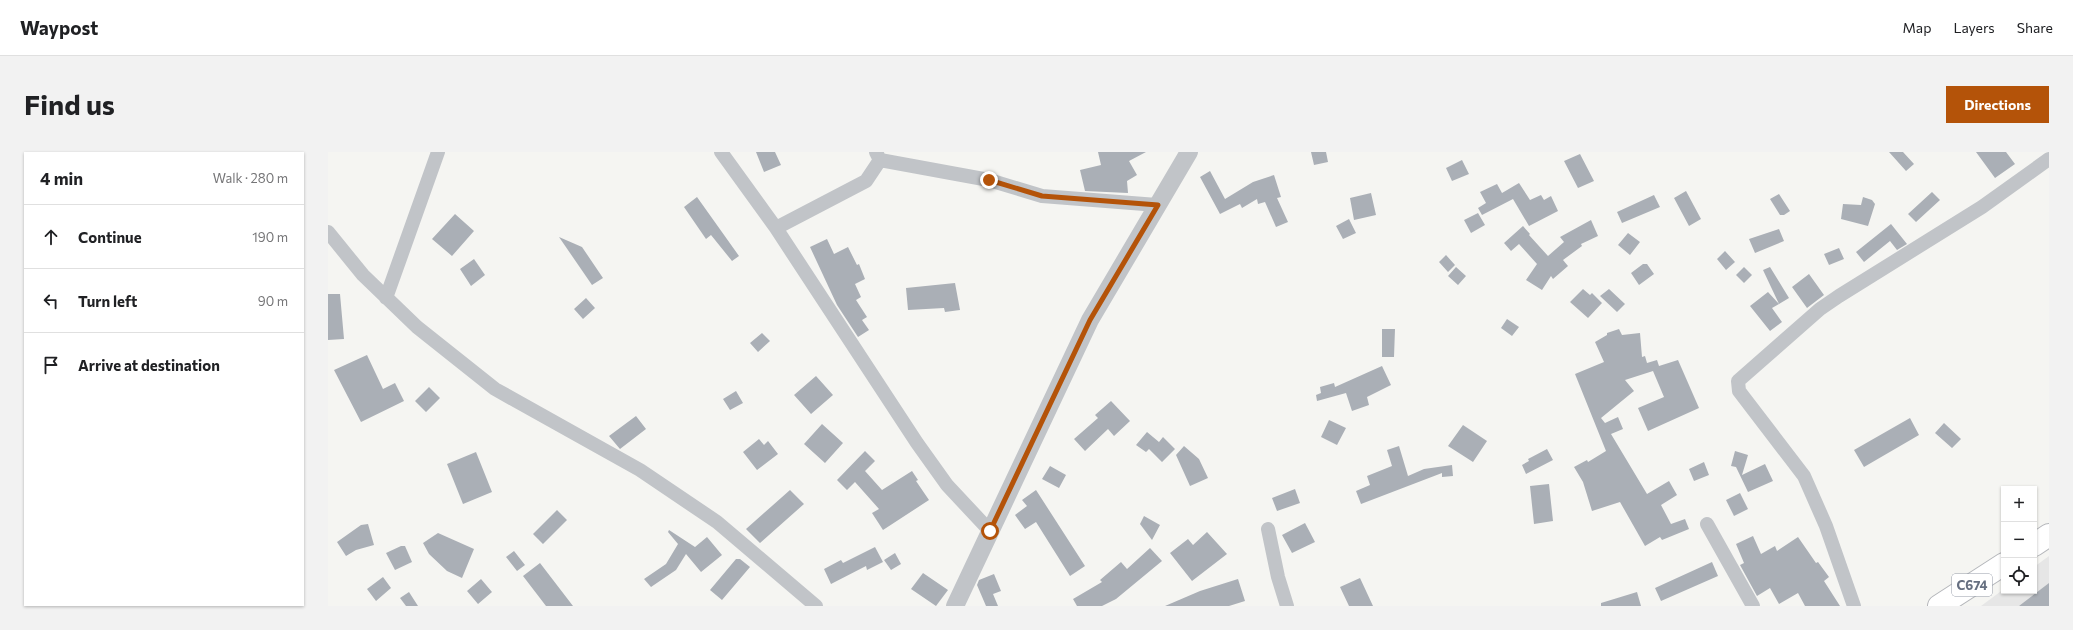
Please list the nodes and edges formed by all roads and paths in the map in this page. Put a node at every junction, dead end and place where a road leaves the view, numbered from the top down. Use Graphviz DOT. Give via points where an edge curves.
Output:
graph roads {
  1 [pos="438,152"];
  2 [pos="720,152"];
  3 [pos="1189,152"];
  4 [pos="878,156"];
  5 [pos="2049,160"];
  6 [pos="1158,205"];
  7 [pos="776,228"];
  8 [pos="328,232"];
  9 [pos="386,298"];
  10 [pos="1707,524"];
  11 [pos="1268,529"];
  12 [pos="990,531"];
  13 [pos="2049,536"];
  14 [pos="2037,543"];
  15 [pos="2001,566"];
  16 [pos="816,606"];
  17 [pos="955,606"];
  18 [pos="1287,606"];
  19 [pos="1753,606"];
  20 [pos="1854,606"];
  21 [pos="1939,606"];
  1 -- 9 [label="street"];
  2 -- 7 [label="street"];
  3 -- 6 [label="street"];
  4 -- 6 [label="street" via="989,180 1042,196"];
  4 -- 7 [label="street" via="866,181"];
  5 -- 20 [label="street" via="1982,207 1820,309 1738,381 1739,391 1804,476 1826,526"];
  6 -- 12 [label="street" via="1090,320"];
  7 -- 12 [label="street" via="917,443 947,485"];
  8 -- 9 [label="street" via="363,275"];
  9 -- 16 [label="street" via="417,327 495,389 640,470 717,522"];
  10 -- 19 [label="street"];
  11 -- 18 [label="street"];
  12 -- 17 [label="street"];
  13 -- 14 [label="main road"];
  15 -- 21 [label="main road, C674"];
}
